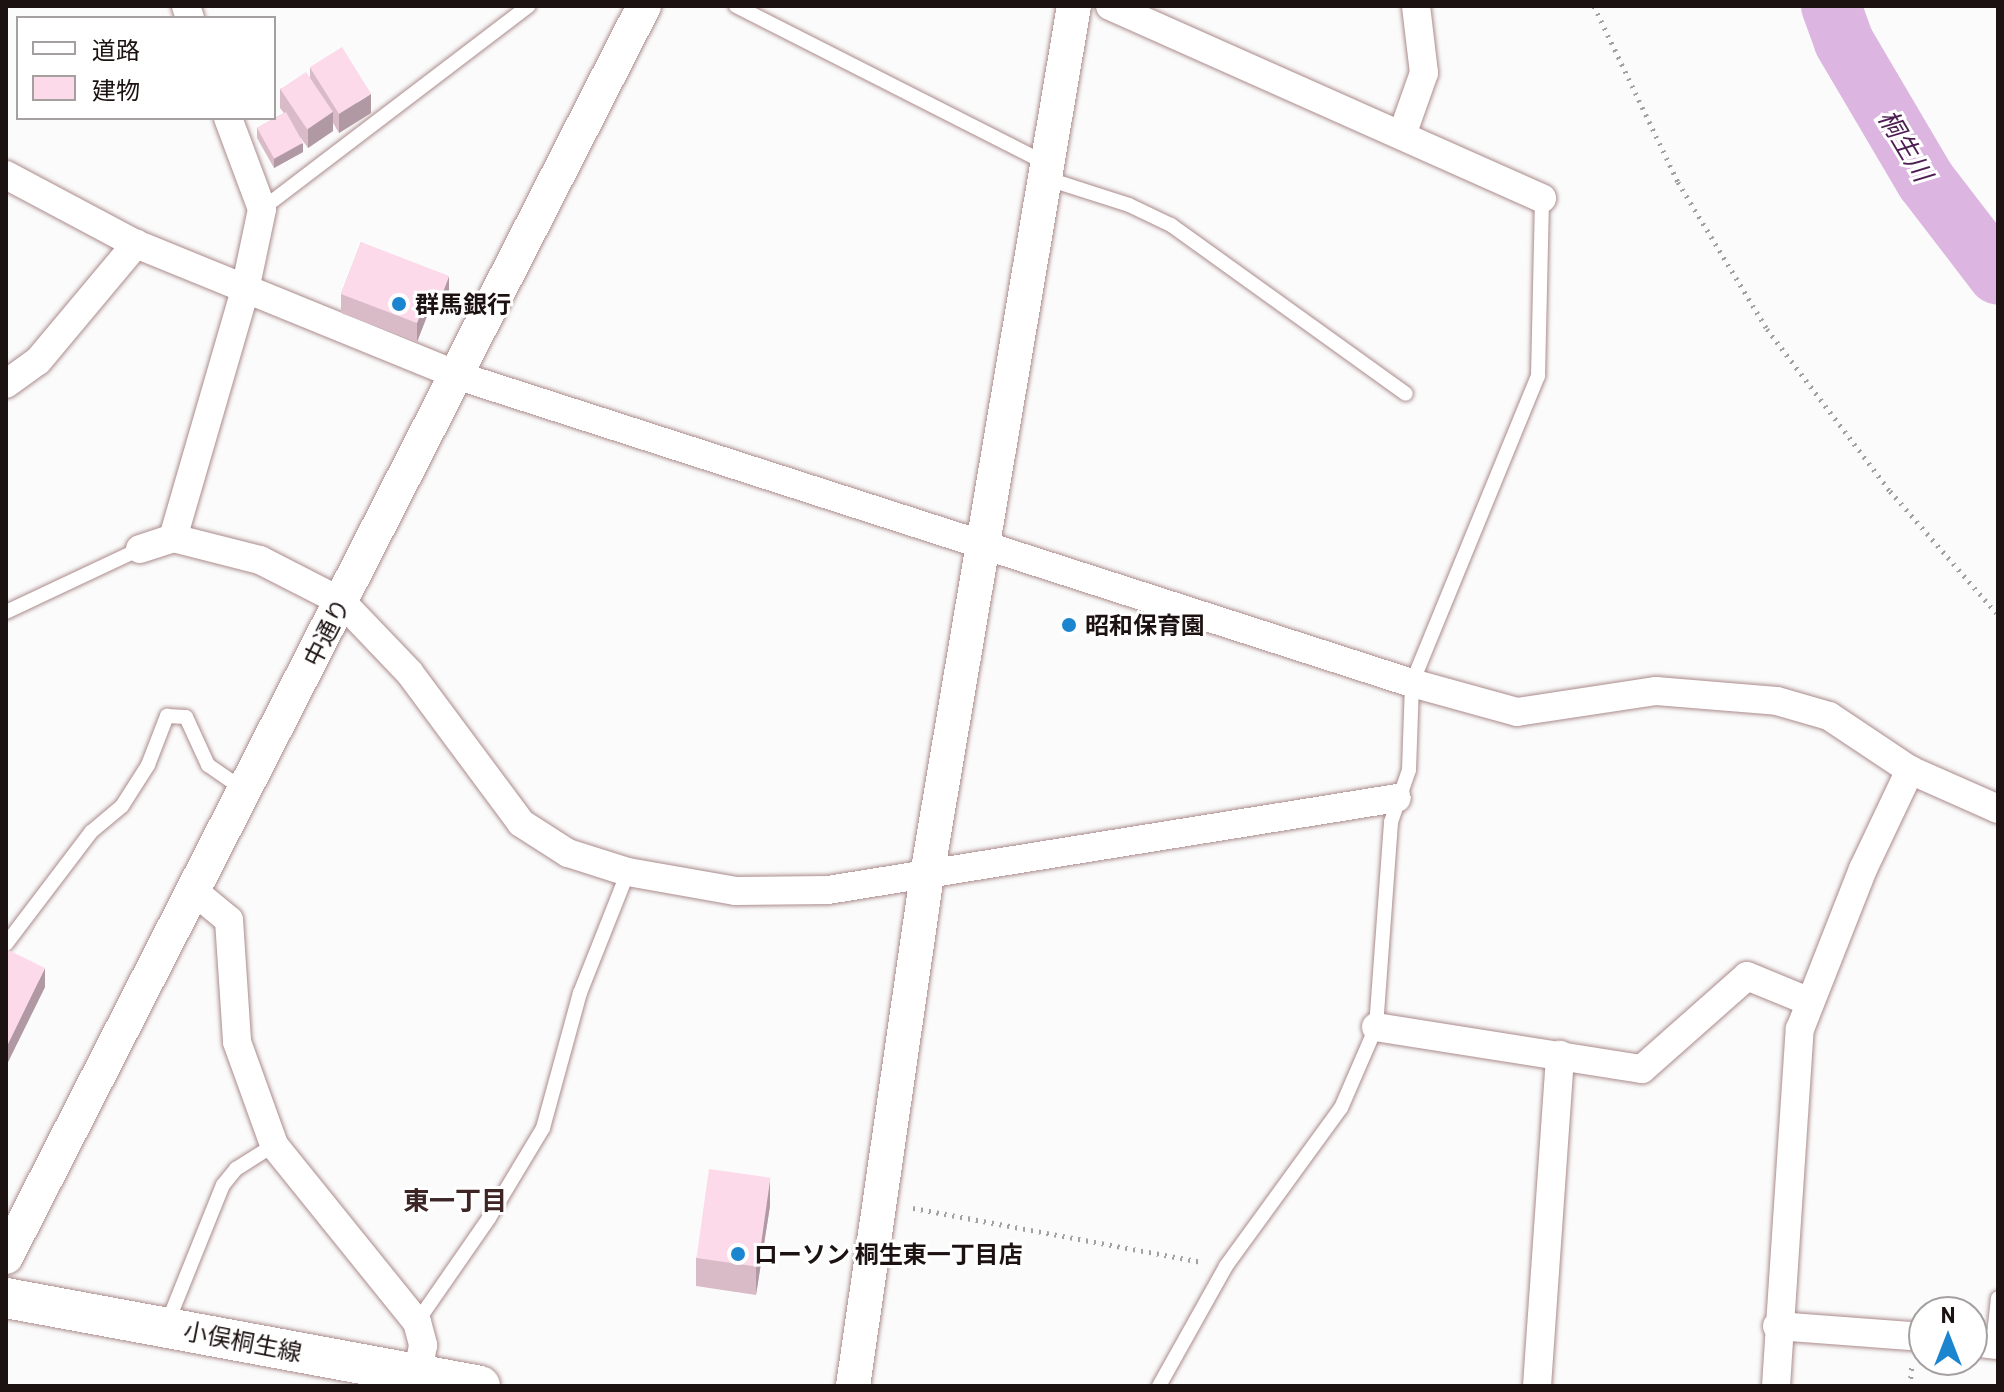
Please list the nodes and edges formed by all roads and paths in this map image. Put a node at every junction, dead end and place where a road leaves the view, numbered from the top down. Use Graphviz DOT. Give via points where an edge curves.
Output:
graph roads {
  1 [pos="528,6"];
  2 [pos="644,6"];
  3 [pos="736,6"];
  4 [pos="1074,6"];
  5 [pos="1110,6"];
  6 [pos="1416,6"];
  7 [pos="1594,6"];
  8 [pos="229,120"];
  9 [pos="1402,135"];
  10 [pos="1043,169"];
  11 [pos="6,175"];
  12 [pos="1542,198"];
  13 [pos="262,209"];
  14 [pos="136,244"];
  15 [pos="245,290"];
  16 [pos="459,376"];
  17 [pos="6,384"];
  18 [pos="1406,394"];
  19 [pos="173,538"];
  20 [pos="981,545"];
  21 [pos="140,549"];
  22 [pos="342,602"];
  23 [pos="6,612"];
  24 [pos="1998,615"];
  25 [pos="1412,683"];
  26 [pos="1910,770"];
  27 [pos="244,791"];
  28 [pos="1397,798"];
  29 [pos="1998,809"];
  30 [pos="628,872"];
  31 [pos="927,875"];
  32 [pos="195,892"];
  33 [pos="6,944"];
  34 [pos="1810,1002"];
  35 [pos="1376,1027"];
  36 [pos="1560,1055"];
  37 [pos="274,1145"];
  38 [pos="880,1202"];
  39 [pos="6,1257"];
  40 [pos="1226,1266"];
  41 [pos="6,1298"];
  42 [pos="1998,1298"];
  43 [pos="417,1322"];
  44 [pos="1777,1326"];
  45 [pos="167,1327"];
  46 [pos="1908,1336"];
  47 [pos="1988,1344"];
  48 [pos="418,1374"];
  49 [pos="469,1385"];
  50 [pos="853,1386"];
  51 [pos="1159,1386"];
  52 [pos="1537,1386"];
  53 [pos="1776,1386"];
  1 -- 13 [label="lane"];
  2 -- 16 [label="street, 中通り"];
  3 -- 10 [label="lane"];
  4 -- 10 [label="street"];
  5 -- 9 [label="street"];
  6 -- 9 [label="street" via="1424,73"];
  7 -- 24 [label="path" via="1678,182 1767,329 1890,491"];
  8 -- 13 [label="street"];
  9 -- 12 [label="street"];
  10 -- 18 [label="lane" via="1171,225"];
  10 -- 20 [label="street"];
  11 -- 14 [label="street"];
  12 -- 25 [label="lane" via="1538,376"];
  13 -- 15 [label="street"];
  14 -- 15 [label="street"];
  14 -- 17 [label="street" via="38,361"];
  15 -- 16 [label="street"];
  15 -- 19 [label="street"];
  16 -- 20 [label="street"];
  16 -- 22 [label="street, 中通り"];
  19 -- 21 [label="street"];
  19 -- 22 [label="street" via="260,560"];
  20 -- 25 [label="street"];
  20 -- 31 [label="street"];
  21 -- 23 [label="lane"];
  22 -- 27 [label="street, 中通り"];
  22 -- 30 [label="street" via="409,672 521,823 568,853"];
  25 -- 26 [label="street" via="1517,712 1656,691 1777,701 1829,716"];
  25 -- 28 [label="lane" via="1409,770"];
  26 -- 29 [label="street"];
  26 -- 34 [label="street"];
  27 -- 32 [label="street, 中通り"];
  27 -- 33 [label="lane" via="215,774 186,717 167,716 148,765 122,806 91,832"];
  28 -- 31 [label="street"];
  28 -- 35 [label="lane"];
  30 -- 31 [label="street" via="736,891 828,890"];
  30 -- 43 [label="lane" via="580,993 543,1128"];
  31 -- 38 [label="street"];
  32 -- 37 [label="street" via="229,920 237,1042"];
  32 -- 39 [label="street, 中通り"];
  34 -- 36 [label="street" via="1747,976 1642,1069"];
  34 -- 44 [label="street" via="1800,1029"];
  35 -- 36 [label="street"];
  35 -- 40 [label="lane" via="1341,1108"];
  36 -- 52 [label="street"];
  37 -- 43 [label="street"];
  37 -- 45 [label="lane" via="236,1169 223,1185"];
  38 -- 40 [label="path"];
  38 -- 50 [label="street"];
  40 -- 51 [label="lane"];
  41 -- 45 [label="main road, 小俣桐生線"];
  42 -- 47 [label="lane"];
  43 -- 48 [label="street" via="423,1345"];
  44 -- 46 [label="street"];
  44 -- 53 [label="street"];
  45 -- 48 [label="main road, 小俣桐生線" via="348,1368"];
  48 -- 49 [label="main road, 小俣桐生線"];
}
